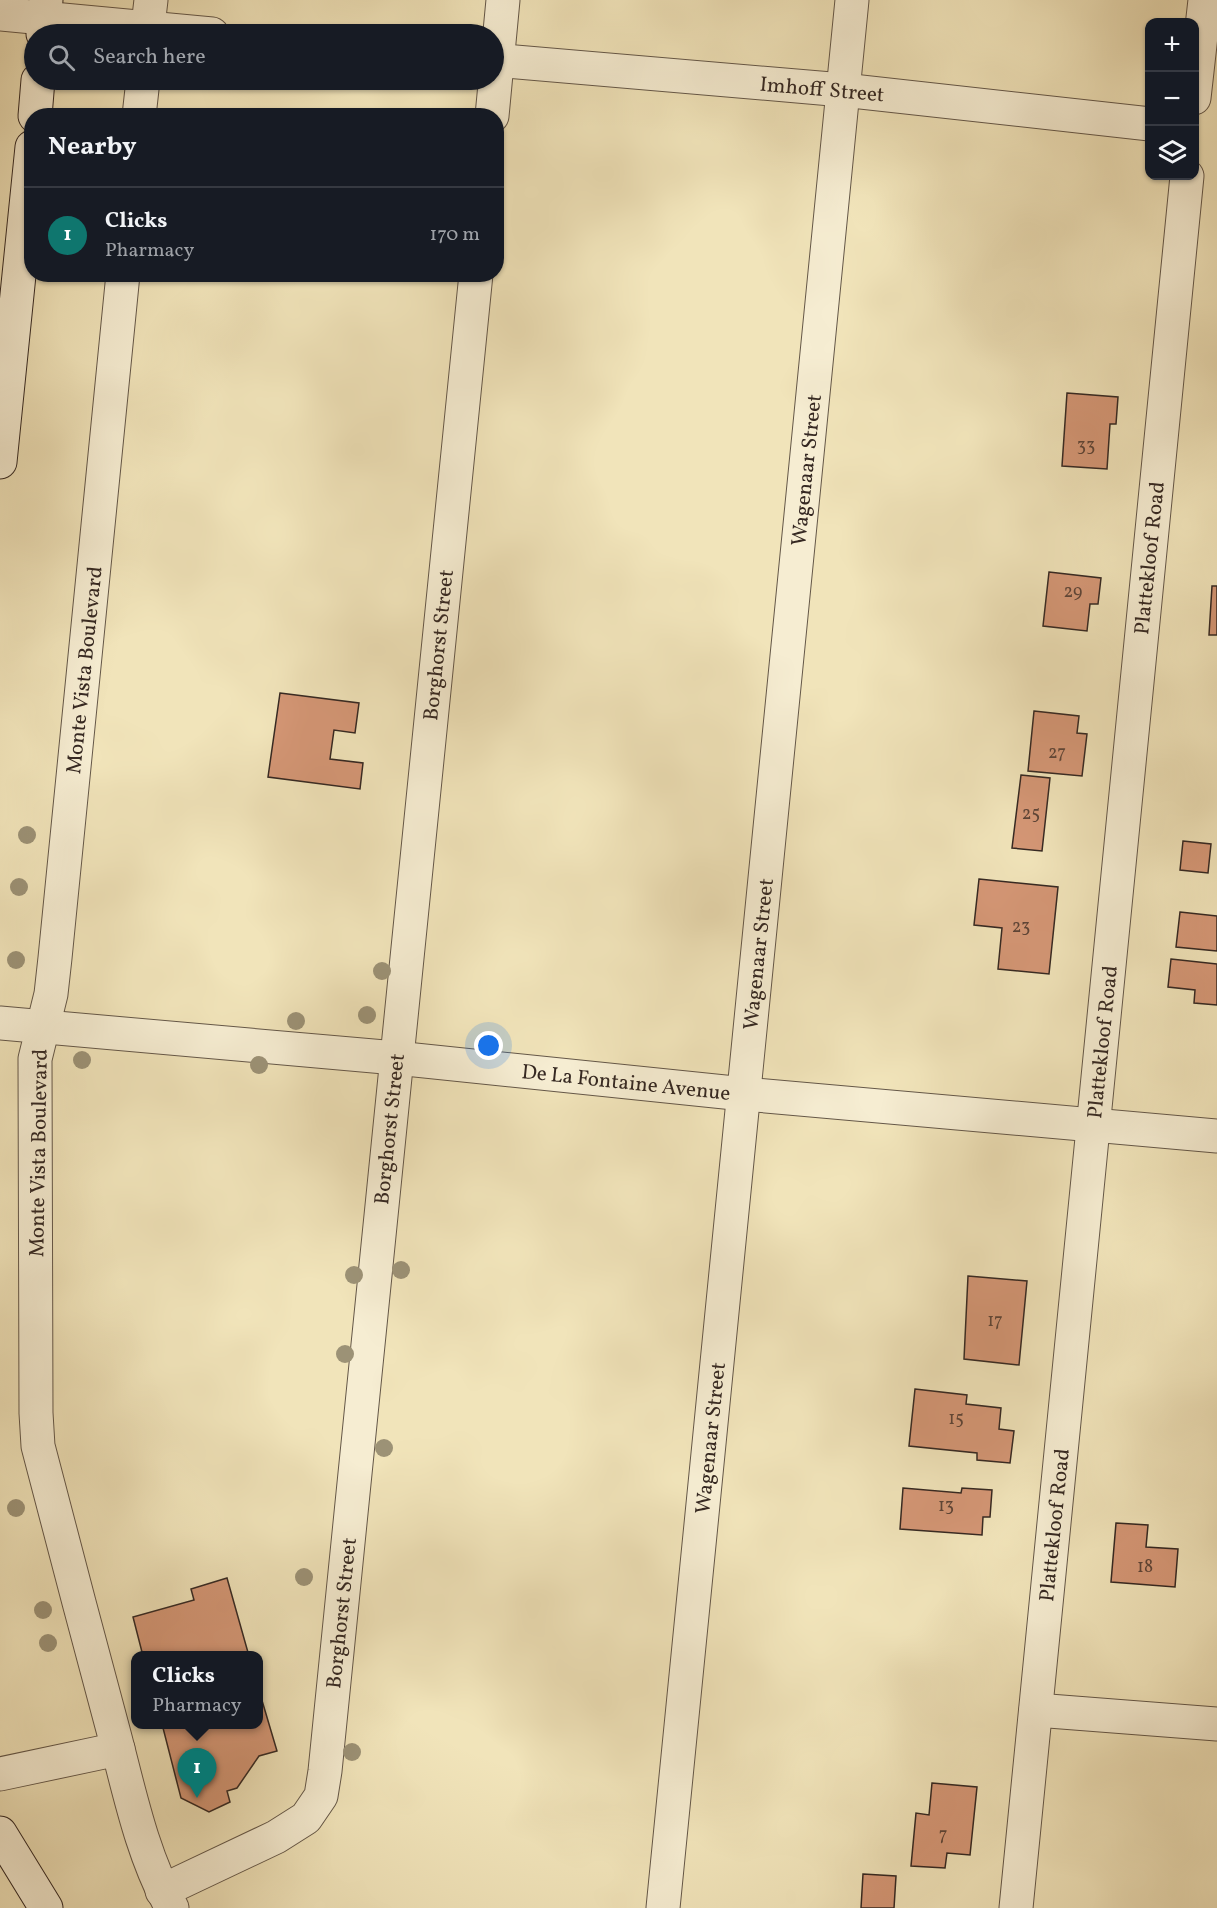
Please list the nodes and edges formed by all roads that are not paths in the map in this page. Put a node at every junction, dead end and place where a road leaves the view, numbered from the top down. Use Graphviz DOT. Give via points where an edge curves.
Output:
graph roads {
  1 [pos="503,0"];
  2 [pos="852,0"];
  3 [pos="1204,0"];
  4 [pos="0,14"];
  5 [pos="44,18"];
  6 [pos="149,21"];
  7 [pos="500,24"];
  8 [pos="504,61"];
  9 [pos="1197,72"];
  10 [pos="37,90"];
  11 [pos="142,90"];
  12 [pos="494,90"];
  13 [pos="843,90"];
  14 [pos="36,108"];
  15 [pos="140,108"];
  16 [pos="493,108"];
  17 [pos="1145,124"];
  18 [pos="1187,180"];
  19 [pos="24,226"];
  20 [pos="122,282"];
  21 [pos="475,282"];
  22 [pos="0,462"];
  23 [pos="0,1023"];
  24 [pos="41,1028"];
  25 [pos="396,1058"];
  26 [pos="744,1094"];
  27 [pos="1094,1126"];
  28 [pos="1217,1136"];
  29 [pos="1036,1710"];
  30 [pos="1217,1724"];
  31 [pos="118,1749"];
  32 [pos="0,1774"];
  33 [pos="0,1833"];
  34 [pos="167,1900"];
  35 [pos="46,1908"];
  36 [pos="663,1908"];
  37 [pos="1016,1908"];
  1 -- 7 [label="street"];
  2 -- 13 [label="street, Wagenaar Street"];
  3 -- 9 [label="street"];
  4 -- 5 [label="street"];
  5 -- 6 [label="street"];
  8 -- 13 [label="street, Imhoff Street"];
  10 -- 14 [label="street"];
  11 -- 15 [label="street"];
  12 -- 16 [label="street"];
  13 -- 17 [label="street, Imhoff Street"];
  13 -- 26 [label="street, Wagenaar Street"];
  18 -- 27 [label="street, Plattekloof Road"];
  19 -- 22 [label="street"];
  20 -- 24 [label="street, Monte Vista Boulevard" via="55,958 51,994"];
  21 -- 25 [label="street, Borghorst Street"];
  23 -- 24 [label="street, De La Fontaine Avenue"];
  24 -- 25 [label="street, De La Fontaine Avenue"];
  24 -- 31 [label="street, Monte Vista Boulevard" via="35,1059 38,1446"];
  25 -- 26 [label="street, De La Fontaine Avenue"];
  25 -- 34 [label="street, Borghorst Street" via="321,1796 306,1818"];
  26 -- 27 [label="street, De La Fontaine Avenue"];
  26 -- 36 [label="street, Wagenaar Street"];
  27 -- 28 [label="street, De La Fontaine Avenue"];
  27 -- 29 [label="street, Plattekloof Road"];
  29 -- 30 [label="street"];
  29 -- 37 [label="street, Plattekloof Road"];
  31 -- 32 [label="street"];
  31 -- 34 [label="street, Monte Vista Boulevard" via="146,1849"];
  33 -- 35 [label="street"];
}
